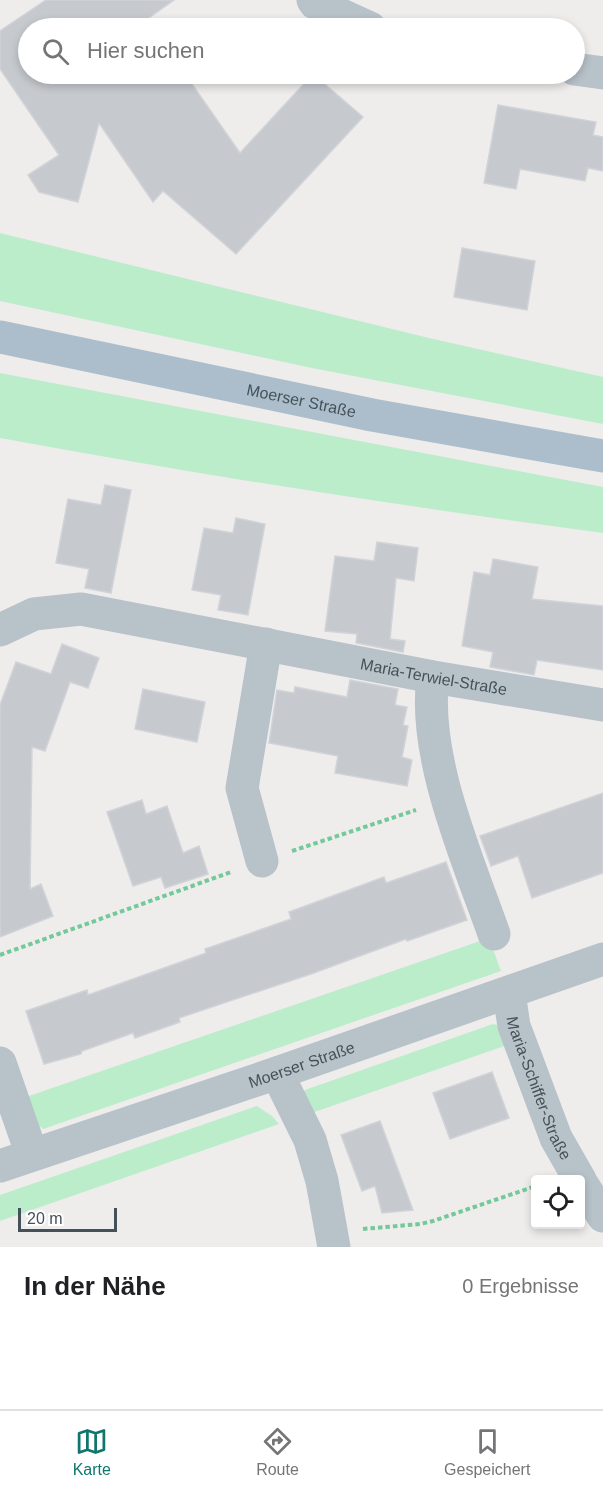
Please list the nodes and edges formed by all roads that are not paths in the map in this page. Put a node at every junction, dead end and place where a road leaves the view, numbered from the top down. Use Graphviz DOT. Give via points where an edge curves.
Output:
graph roads {
  1 [pos="313,0"];
  2 [pos="348,18"];
  3 [pos="585,71"];
  4 [pos="603,73"];
  5 [pos="0,337"];
  6 [pos="603,456"];
  7 [pos="0,630"];
  8 [pos="266,644"];
  9 [pos="433,677"];
  10 [pos="603,705"];
  11 [pos="262,861"];
  12 [pos="494,934"];
  13 [pos="603,960"];
  14 [pos="509,993"];
  15 [pos="0,1063"];
  16 [pos="277,1073"];
  17 [pos="32,1155"];
  18 [pos="0,1166"];
  19 [pos="577,1175"];
  20 [pos="585,1188"];
  21 [pos="603,1216"];
  22 [pos="334,1239"];
  1 -- 2 [label="street"];
  3 -- 4 [label="street"];
  5 -- 6 [label="main road, Moerser Straße" via="372,415"];
  7 -- 8 [label="street, Maria-Terwiel-Straße" via="34,614 81,609"];
  8 -- 9 [label="street, Maria-Terwiel-Straße"];
  8 -- 11 [label="street" via="242,788"];
  9 -- 10 [label="street, Maria-Terwiel-Straße"];
  9 -- 12 [label="street" via="433,729 447,800"];
  13 -- 14 [label="street, Moerser Straße"];
  14 -- 16 [label="street, Moerser Straße"];
  14 -- 19 [label="street, Maria-Schiffer-Straße" via="514,1026 555,1138"];
  15 -- 17 [label="street"];
  16 -- 17 [label="street, Moerser Straße"];
  16 -- 22 [label="street" via="310,1140"];
  17 -- 18 [label="street, Moerser Straße"];
  20 -- 21 [label="street, Maria-Schiffer-Straße"];
}
